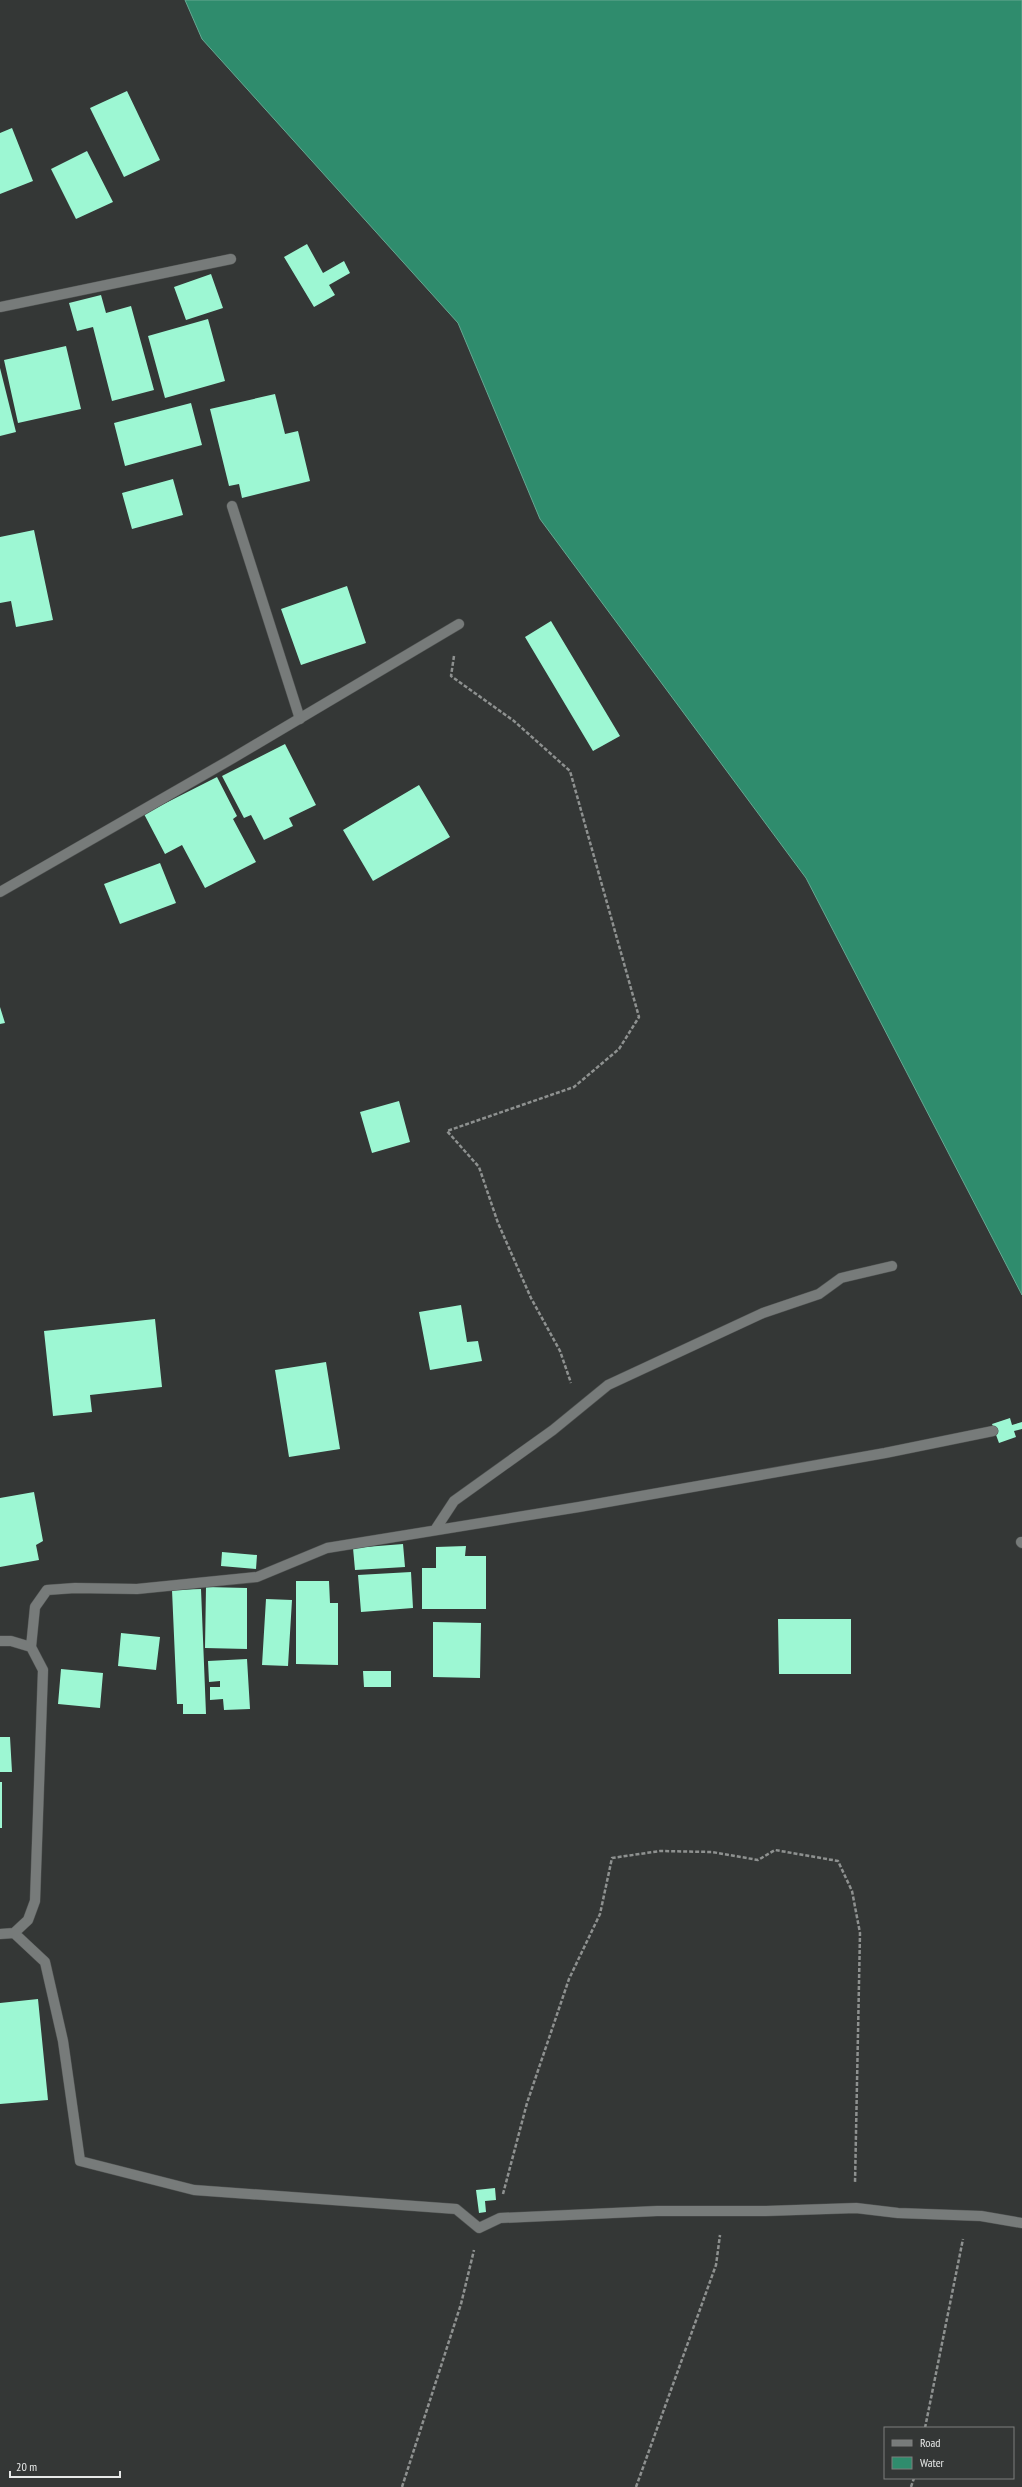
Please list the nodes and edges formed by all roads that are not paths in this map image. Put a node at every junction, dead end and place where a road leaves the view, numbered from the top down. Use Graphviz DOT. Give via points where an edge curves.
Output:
graph roads {
  1 [pos="231,258"];
  2 [pos="0,307"];
  3 [pos="232,506"];
  4 [pos="459,624"];
  5 [pos="300,719"];
  6 [pos="0,892"];
  7 [pos="892,1266"];
  8 [pos="993,1431"];
  9 [pos="436,1530"];
  10 [pos="0,1641"];
  11 [pos="31,1647"];
  12 [pos="0,1934"];
  13 [pos="14,1934"];
  14 [pos="1022,2223"];
  1 -- 2 [label="street"];
  3 -- 5 [label="street"];
  4 -- 5 [label="street"];
  5 -- 6 [label="street"];
  7 -- 9 [label="street" via="841,1278 819,1294 763,1314 608,1385 553,1430 454,1501"];
  8 -- 9 [label="street" via="877,1455"];
  9 -- 11 [label="street" via="327,1548 257,1577 137,1589 47,1590 35,1607"];
  10 -- 11 [label="street" via="12,1641"];
  11 -- 13 [label="street" via="43,1670 35,1901 28,1920"];
  12 -- 13 [label="street"];
  13 -- 14 [label="street" via="45,1962 63,2041 80,2162 194,2190 456,2209 479,2228 500,2218 657,2211 856,2208 898,2213 981,2216"];
}
